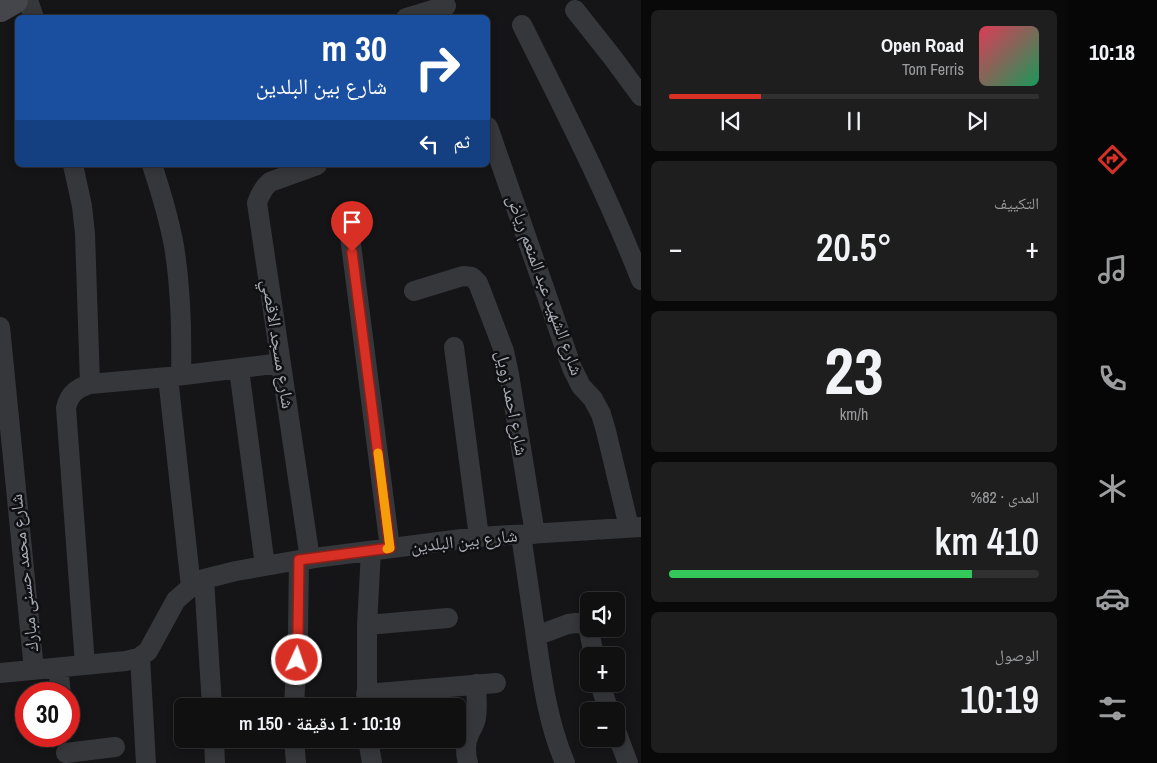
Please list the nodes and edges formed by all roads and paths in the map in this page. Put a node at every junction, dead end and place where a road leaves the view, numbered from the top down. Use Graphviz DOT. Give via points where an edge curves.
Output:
graph roads {
  1 [pos="14,0"];
  2 [pos="28,0"];
  3 [pos="0,8"];
  4 [pos="447,8"];
  5 [pos="574,10"];
  6 [pos="33,15"];
  7 [pos="418,15"];
  8 [pos="522,25"];
  9 [pos="639,91"];
  10 [pos="490,132"];
  11 [pos="73,167"];
  12 [pos="153,167"];
  13 [pos="311,167"];
  14 [pos="347,213"];
  15 [pos="641,280"];
  16 [pos="414,291"];
  17 [pos="0,326"];
  18 [pos="454,347"];
  19 [pos="281,363"];
  20 [pos="239,369"];
  21 [pos="175,376"];
  22 [pos="90,384"];
  23 [pos="635,527"];
  24 [pos="528,535"];
  25 [pos="480,537"];
  26 [pos="380,550"];
  27 [pos="304,560"];
  28 [pos="265,566"];
  29 [pos="197,583"];
  30 [pos="448,618"];
  31 [pos="367,625"];
  32 [pos="536,636"];
  33 [pos="592,647"];
  34 [pos="140,657"];
  35 [pos="85,665"];
  36 [pos="58,668"];
  37 [pos="34,670"];
  38 [pos="0,673"];
  39 [pos="60,682"];
  40 [pos="496,683"];
  41 [pos="476,684"];
  42 [pos="211,698"];
  43 [pos="294,698"];
  44 [pos="366,698"];
  45 [pos="380,698"];
  46 [pos="114,747"];
  47 [pos="622,747"];
  48 [pos="214,748"];
  49 [pos="295,748"];
  50 [pos="370,748"];
  51 [pos="66,751"];
  52 [pos="146,763"];
  53 [pos="215,763"];
  54 [pos="296,763"];
  55 [pos="372,763"];
  56 [pos="468,763"];
  57 [pos="565,763"];
  58 [pos="628,763"];
  1 -- 3 [label="street"];
  2 -- 6 [label="street"];
  4 -- 7 [label="street"];
  5 -- 9 [label="street"];
  8 -- 15 [label="street" via="590,162"];
  10 -- 23 [label="street, شارع الشهيد عبد المنعم رياض" via="572,368 601,414"];
  11 -- 22 [label="street" via="85,234"];
  12 -- 21 [label="street" via="174,245 178,279 182,332"];
  13 -- 19 [label="street, شارع مسجد الاقصي" via="270,182 257,203"];
  14 -- 26 [label="street"];
  16 -- 24 [label="street, شارع احمد زويل" via="463,276 472,277 478,283 510,374"];
  17 -- 37 [label="street, شارع محمد حسنى مبارك"];
  18 -- 25 [label="street"];
  19 -- 20 [label="street"];
  19 -- 27 [label="street, شارع مسجد الاقصي"];
  20 -- 21 [label="street"];
  20 -- 28 [label="street"];
  21 -- 22 [label="street"];
  21 -- 29 [label="street"];
  22 -- 35 [label="street" via="71,395 66,408"];
  23 -- 24 [label="street, شارع بين البلدين"];
  24 -- 25 [label="street, شارع بين البلدين"];
  24 -- 32 [label="street, شارع احمد زويل"];
  25 -- 26 [label="street, شارع بين البلدين"];
  26 -- 27 [label="street, شارع بين البلدين"];
  26 -- 31 [label="street"];
  27 -- 28 [label="street, شارع بين البلدين"];
  27 -- 43 [label="street, شارع مسجد الاقصي"];
  28 -- 29 [label="street, شارع بين البلدين"];
  29 -- 34 [label="street" via="176,600 148,651"];
  29 -- 42 [label="street"];
  30 -- 31 [label="street"];
  31 -- 44 [label="street"];
  32 -- 33 [label="street" via="568,624 585,624"];
  32 -- 57 [label="street, شارع احمد زويل" via="549,716"];
  34 -- 35 [label="street"];
  34 -- 52 [label="street"];
  35 -- 36 [label="street"];
  36 -- 37 [label="street"];
  36 -- 39 [label="street"];
  37 -- 38 [label="street"];
  40 -- 41 [label="street"];
  41 -- 45 [label="street"];
  41 -- 56 [label="street" via="476,717 466,742"];
  46 -- 51 [label="street"];
  47 -- 58 [label="street"];
  48 -- 53 [label="street"];
  49 -- 54 [label="street"];
  50 -- 55 [label="street"];
}
